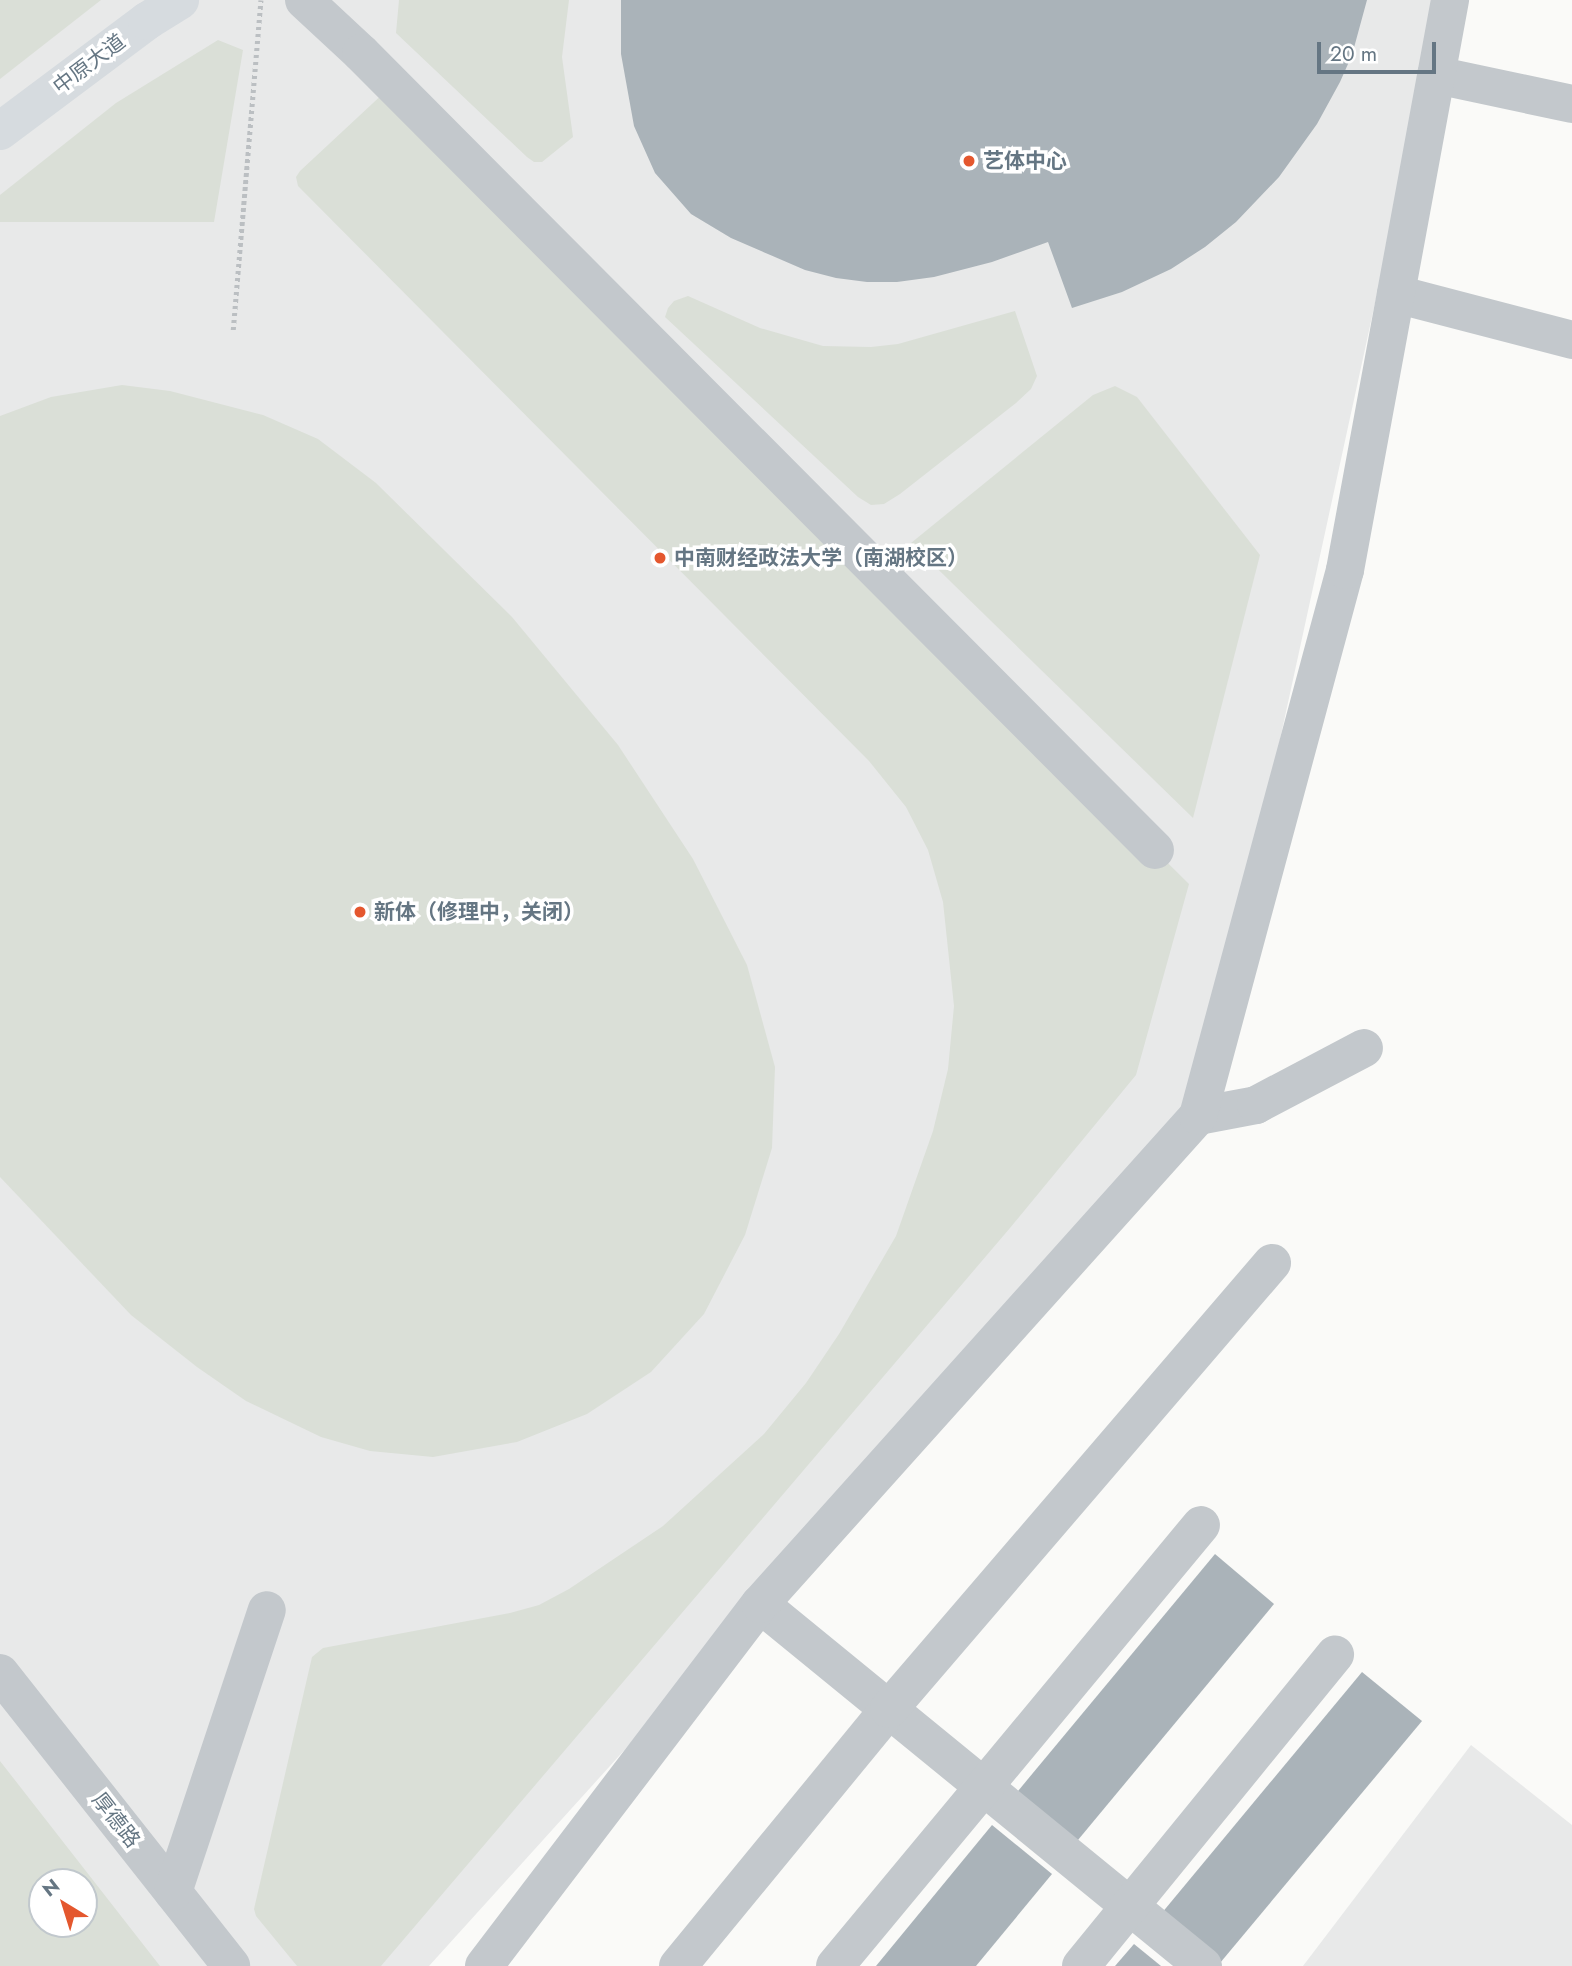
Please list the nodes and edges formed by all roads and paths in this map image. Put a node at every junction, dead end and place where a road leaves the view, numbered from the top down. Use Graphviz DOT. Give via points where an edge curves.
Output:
graph roads {
  1 [pos="180,0"];
  2 [pos="261,0"];
  3 [pos="304,0"];
  4 [pos="1450,0"];
  5 [pos="1436,75"];
  6 [pos="1572,104"];
  7 [pos="0,131"];
  8 [pos="1396,294"];
  9 [pos="233,330"];
  10 [pos="1572,340"];
  11 [pos="1155,850"];
  12 [pos="1364,1048"];
  13 [pos="1198,1116"];
  14 [pos="1272,1263"];
  15 [pos="1201,1525"];
  16 [pos="760,1604"];
  17 [pos="267,1610"];
  18 [pos="1335,1655"];
  19 [pos="0,1673"];
  20 [pos="889,1709"];
  21 [pos="984,1787"];
  22 [pos="173,1892"];
  23 [pos="1129,1906"];
  24 [pos="231,1966"];
  25 [pos="484,1966"];
  26 [pos="678,1966"];
  27 [pos="835,1966"];
  28 [pos="1080,1966"];
  29 [pos="1203,1966"];
  1 -- 7 [label="main road, 中原大道"];
  2 -- 9 [label="path"];
  3 -- 11 [label="street"];
  4 -- 5 [label="street"];
  5 -- 6 [label="street"];
  5 -- 8 [label="street"];
  8 -- 10 [label="street"];
  8 -- 13 [label="street" via="1345,570"];
  12 -- 13 [label="street" via="1256,1105"];
  13 -- 16 [label="street"];
  14 -- 20 [label="street"];
  15 -- 21 [label="street"];
  16 -- 20 [label="street"];
  16 -- 25 [label="street"];
  17 -- 22 [label="street"];
  18 -- 23 [label="street"];
  19 -- 22 [label="street, 厚德路"];
  20 -- 21 [label="street"];
  20 -- 26 [label="street"];
  21 -- 23 [label="street"];
  21 -- 27 [label="street"];
  22 -- 24 [label="street, 厚德路"];
  23 -- 28 [label="street"];
  23 -- 29 [label="street"];
}
